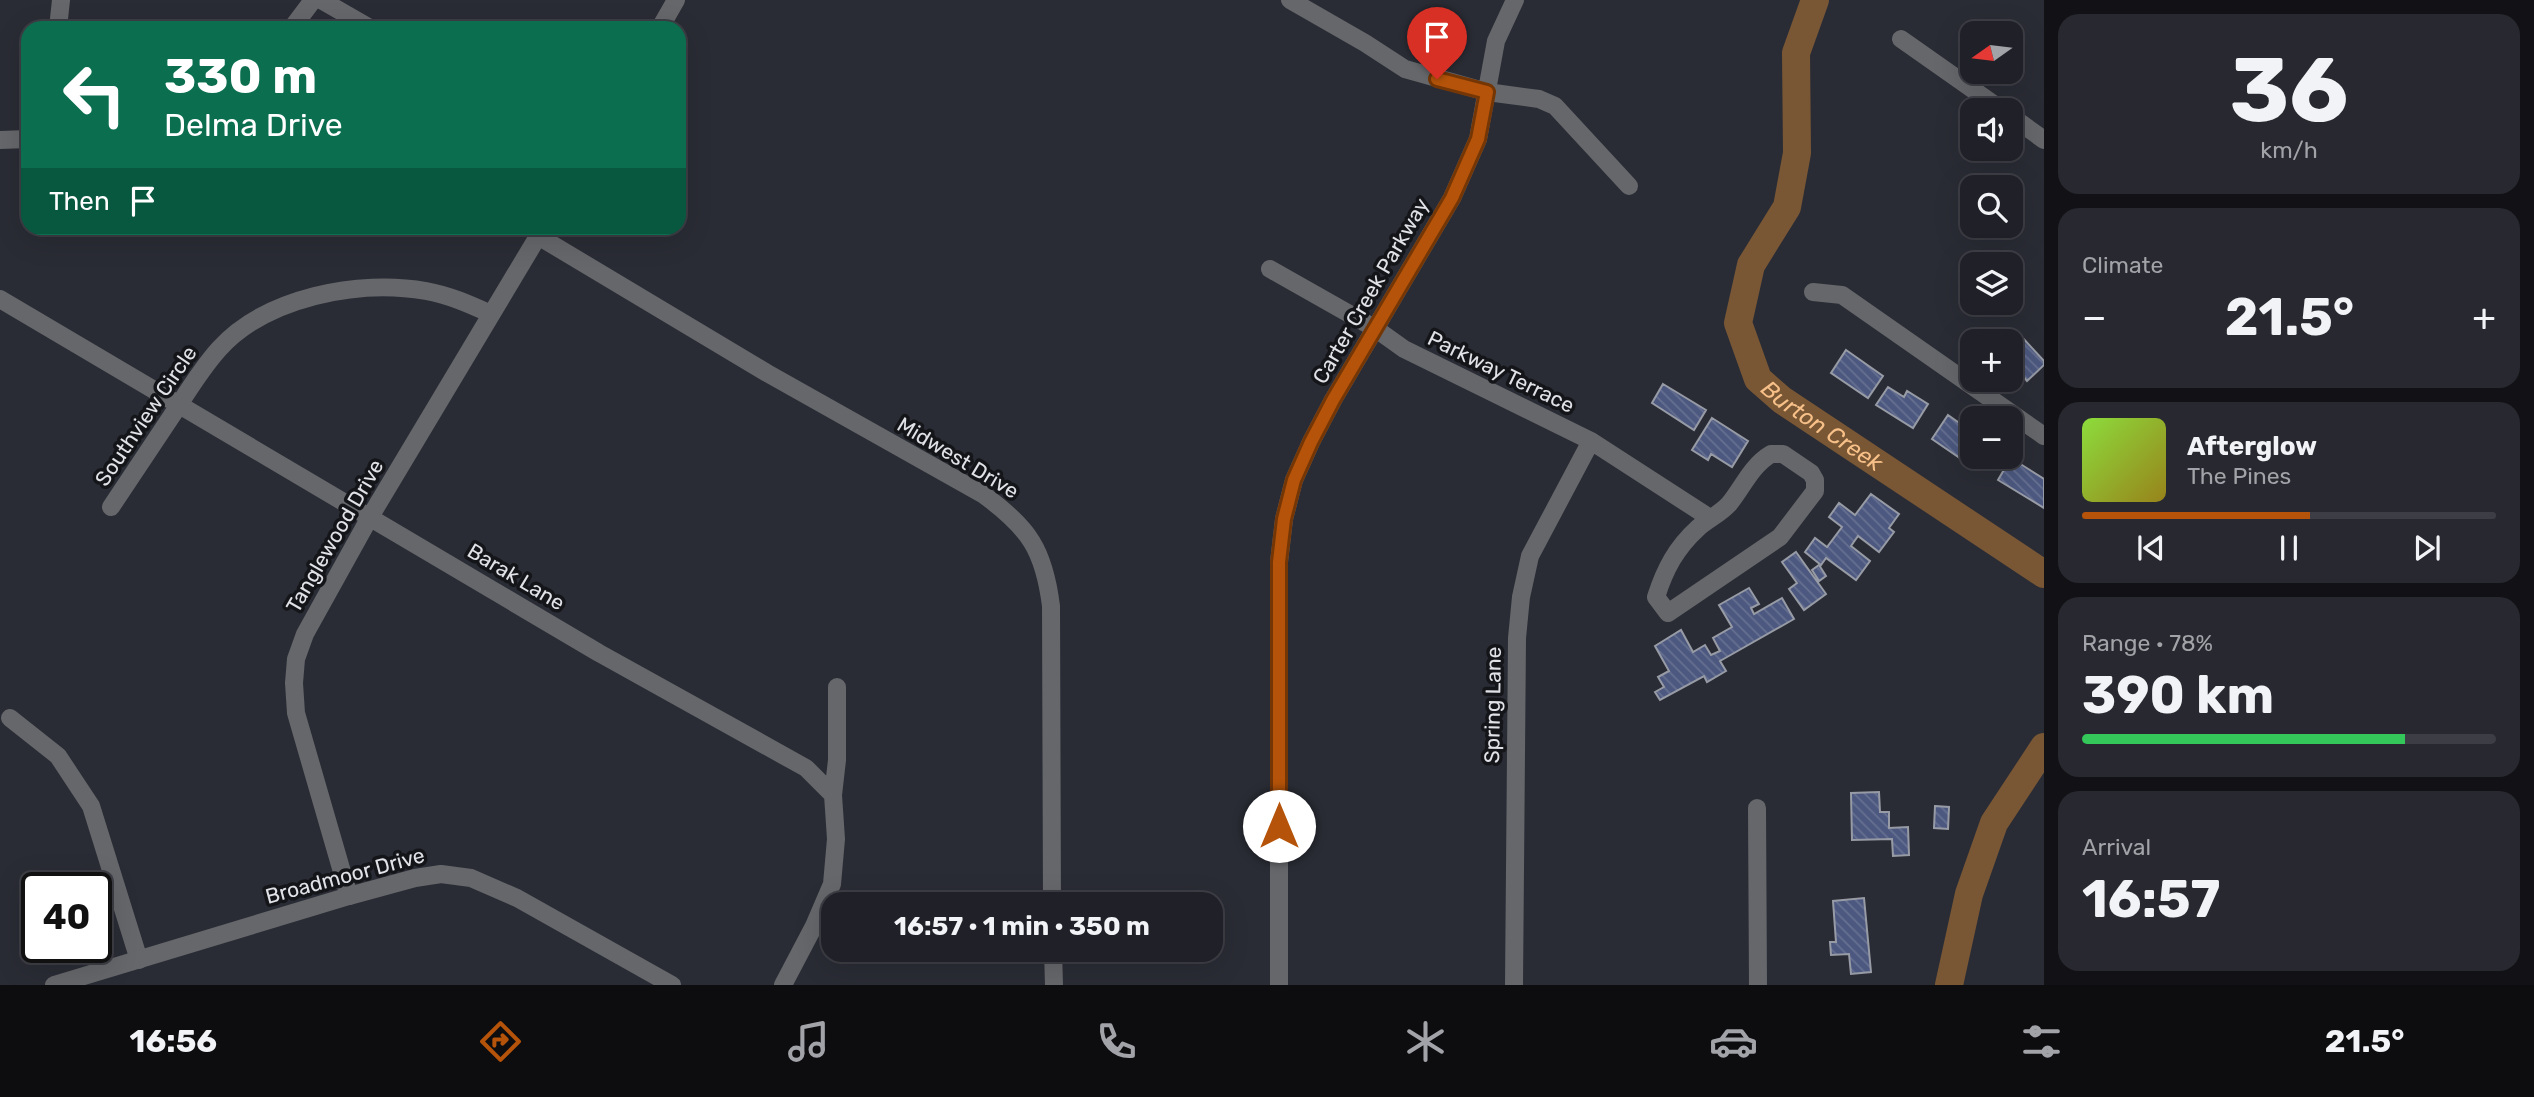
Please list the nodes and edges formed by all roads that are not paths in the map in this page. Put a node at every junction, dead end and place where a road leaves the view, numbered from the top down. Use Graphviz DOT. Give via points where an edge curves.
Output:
graph roads {
  1 [pos="61,0"];
  2 [pos="313,0"];
  3 [pos="321,0"];
  4 [pos="677,0"];
  5 [pos="1290,0"];
  6 [pos="1515,0"];
  7 [pos="59,21"];
  8 [pos="297,21"];
  9 [pos="358,21"];
  10 [pos="664,21"];
  11 [pos="1901,39"];
  12 [pos="1487,92"];
  13 [pos="1985,98"];
  14 [pos="2023,124"];
  15 [pos="2042,136"];
  16 [pos="21,139"];
  17 [pos="0,140"];
  18 [pos="1629,186"];
  19 [pos="538,235"];
  20 [pos="545,235"];
  21 [pos="1270,269"];
  22 [pos="1814,292"];
  23 [pos="0,299"];
  24 [pos="491,314"];
  25 [pos="1376,329"];
  26 [pos="179,405"];
  27 [pos="2044,436"];
  28 [pos="1591,441"];
  29 [pos="111,507"];
  30 [pos="370,517"];
  31 [pos="1710,518"];
  32 [pos="837,687"];
  33 [pos="10,718"];
  34 [pos="833,795"];
  35 [pos="1757,808"];
  36 [pos="1052,892"];
  37 [pos="349,896"];
  38 [pos="139,960"];
  39 [pos="1053,962"];
  40 [pos="54,985"];
  41 [pos="672,985"];
  42 [pos="783,985"];
  43 [pos="1054,985"];
  44 [pos="1279,985"];
  45 [pos="1514,985"];
  46 [pos="1758,985"];
  1 -- 7 [label="street"];
  2 -- 8 [label="street"];
  3 -- 9 [label="street"];
  4 -- 10 [label="street"];
  5 -- 12 [label="street" via="1405,69"];
  6 -- 12 [label="street, Carter Creek Parkway" via="1496,41"];
  11 -- 13 [label="street"];
  12 -- 18 [label="street" via="1556,106"];
  12 -- 25 [label="street, Carter Creek Parkway" via="1478,139 1452,198"];
  14 -- 15 [label="street"];
  16 -- 17 [label="street"];
  19 -- 24 [label="street, Tanglewood Drive"];
  20 -- 36 [label="street, Midwest Drive" via="767,373 984,495 1012,516 1033,542 1047,575 1051,606"];
  21 -- 25 [label="street, Parkway Terrace"];
  22 -- 27 [label="street" via="1842,295"];
  23 -- 26 [label="street, Barak Lane"];
  24 -- 26 [label="street, Southview Circle" via="427,291 391,288 345,290 306,299 273,310 221,347"];
  24 -- 30 [label="street, Tanglewood Drive"];
  25 -- 28 [label="street, Parkway Terrace" via="1404,349"];
  25 -- 44 [label="street, Carter Creek Parkway" via="1311,442 1284,519 1279,562"];
  26 -- 29 [label="street, Southview Circle"];
  26 -- 30 [label="street, Barak Lane"];
  28 -- 31 [label="street, Parkway Terrace"];
  28 -- 45 [label="street, Spring Lane" via="1530,556 1521,597"];
  30 -- 34 [label="street, Barak Lane" via="599,653 806,768"];
  30 -- 37 [label="street, Tanglewood Drive" via="305,634 294,683 296,713"];
  31 -- 31 [label="street" via="1675,552 1663,573 1656,597 1668,613 1780,537 1815,491 1815,481 1811,473 1783,454 1771,454 1760,460 1729,504"];
  32 -- 34 [label="street"];
  33 -- 38 [label="street" via="58,756 91,806"];
  34 -- 42 [label="street" via="832,884"];
  35 -- 46 [label="street"];
  37 -- 38 [label="street, Broadmoor Drive"];
  37 -- 41 [label="street, Broadmoor Drive" via="428,875 471,878 517,898"];
  38 -- 40 [label="street, Broadmoor Drive"];
  39 -- 43 [label="street"];
}
